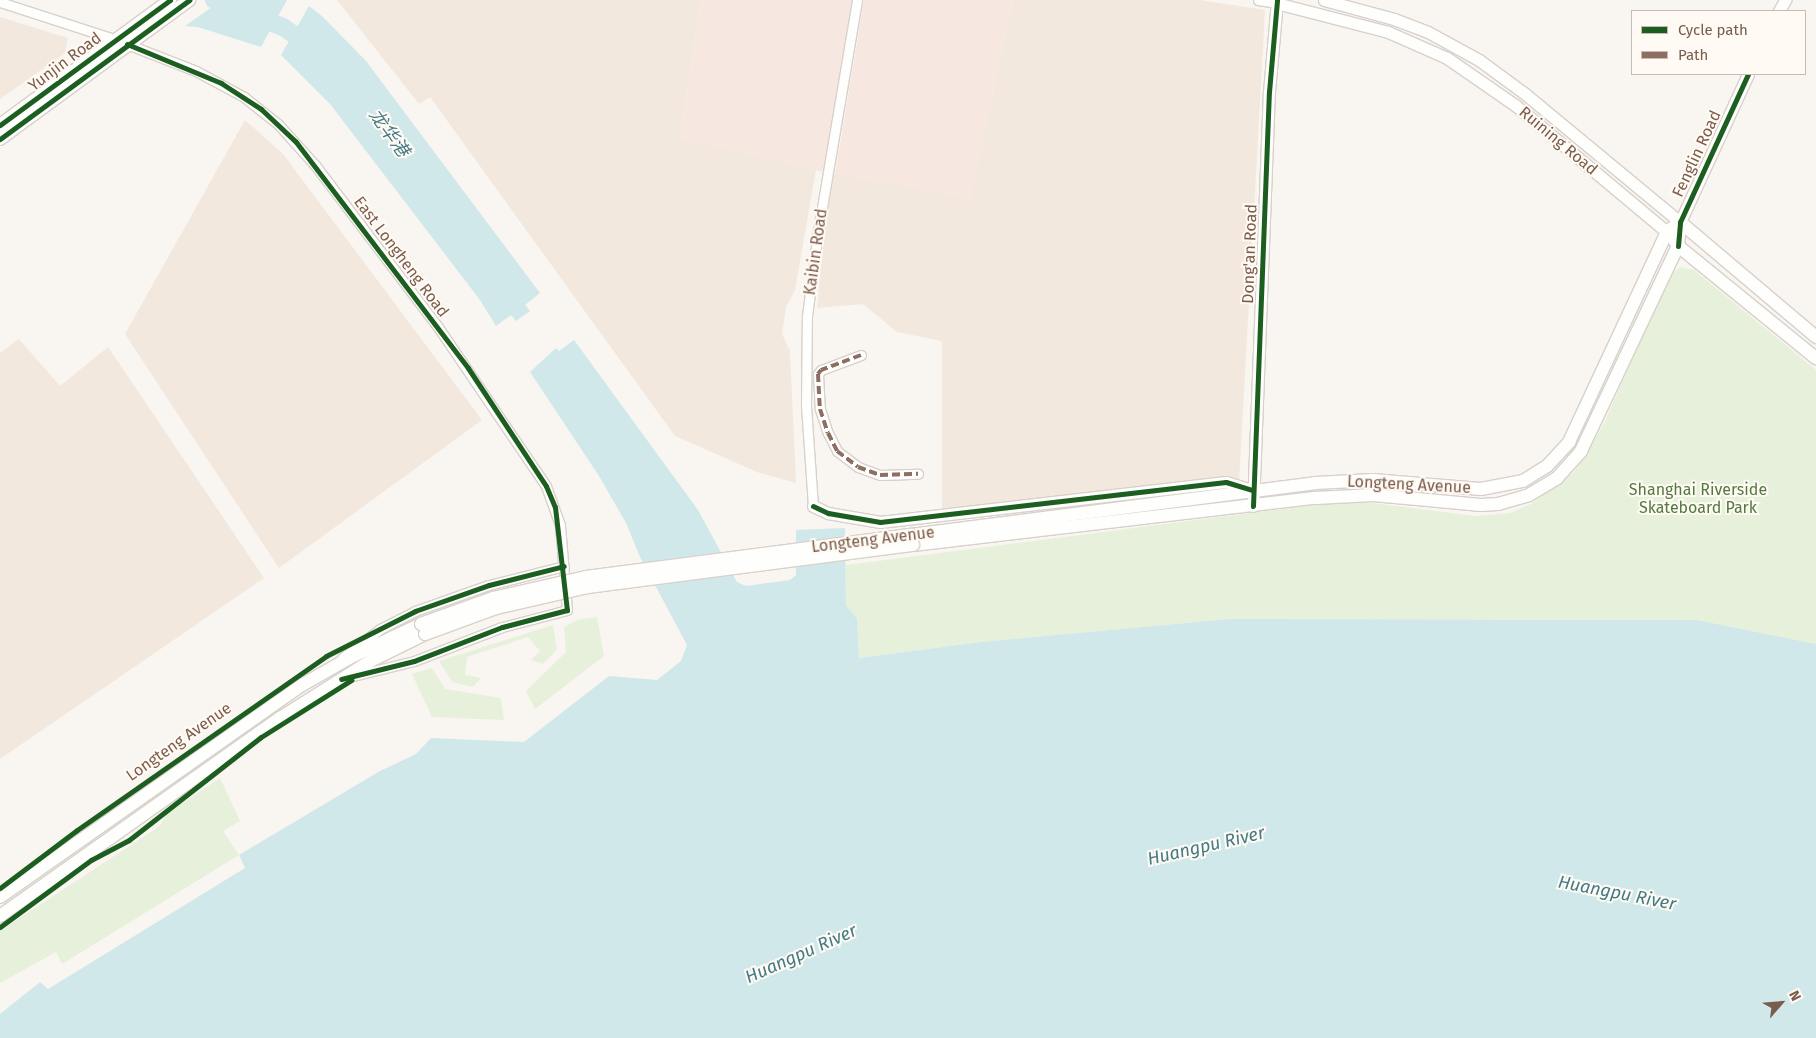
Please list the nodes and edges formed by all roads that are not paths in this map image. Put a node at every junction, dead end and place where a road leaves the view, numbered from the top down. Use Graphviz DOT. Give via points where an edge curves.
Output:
graph roads {
  1 [pos="170,0"];
  2 [pos="189,0"];
  3 [pos="857,0"];
  4 [pos="1258,0"];
  5 [pos="1324,0"];
  6 [pos="1276,1"];
  7 [pos="0,2"];
  8 [pos="114,39"];
  9 [pos="127,44"];
  10 [pos="1748,75"];
  11 [pos="0,125"];
  12 [pos="0,139"];
  13 [pos="1680,222"];
  14 [pos="1667,232"];
  15 [pos="1678,246"];
  16 [pos="1816,337"];
  17 [pos="861,355"];
  18 [pos="1816,358"];
  19 [pos="918,474"];
  20 [pos="1252,490"];
  21 [pos="813,506"];
  22 [pos="1253,506"];
  23 [pos="1070,520"];
  24 [pos="564,566"];
  25 [pos="423,629"];
  26 [pos="334,666"];
  27 [pos="341,679"];
  28 [pos="0,897"];
  29 [pos="0,916"];
  1 -- 8 [label="main road, Yunjin Road"];
  2 -- 9 [label="main road, Yunjin Road"];
  3 -- 21 [label="street, Kaibin Road" via="807,316 806,406"];
  4 -- 6 [label="street, Ruining Road"];
  5 -- 13 [label="street, Ruining Road" via="1428,32 1479,60 1524,93"];
  6 -- 14 [label="street, Ruining Road" via="1388,32 1447,58 1508,99"];
  6 -- 20 [label="street, Dong'an Road" via="1269,92"];
  7 -- 8 [label="street, East Longheng Road"];
  8 -- 9 [label="street, East Longheng Road"];
  8 -- 11 [label="main road, Yunjin Road"];
  9 -- 12 [label="main road, Yunjin Road"];
  9 -- 24 [label="street, East Longheng Road" via="221,83 261,110 296,142 438,327 546,486 558,516"];
  10 -- 13 [label="street, Fenglin Road"];
  13 -- 14 [label="main road, Longteng Avenue"];
  13 -- 15 [label="street, Fenglin Road"];
  13 -- 16 [label="main road, Ruining Road"];
  14 -- 15 [label="street, Ruining Road"];
  14 -- 20 [label="main road, Longteng Avenue" via="1577,428 1558,456 1535,474 1510,485 1488,489 1373,480"];
  15 -- 18 [label="main road, Ruining Road"];
  15 -- 22 [label="main road, Longteng Avenue" via="1586,443 1570,466 1543,488 1498,504 1373,495"];
  17 -- 19 [label="street" via="818,374 820,410 828,433 837,451 858,466 880,475"];
  20 -- 21 [label="street" via="1226,482 880,522 828,513"];
  20 -- 22 [label="street, Dong'an Road"];
  20 -- 23 [label="main road, Longteng Avenue"];
  22 -- 23 [label="main road, Longteng Avenue"];
  23 -- 25 [label="main road, Longteng Avenue, bridge" via="594,575 493,598"];
  24 -- 26 [label="street" via="489,585 415,611 368,637"];
  24 -- 27 [label="street, East Longheng Road" via="567,610 502,627 414,661"];
  25 -- 26 [label="main road, Longteng Avenue"];
  25 -- 27 [label="main road, Longteng Avenue"];
  26 -- 28 [label="main road, Longteng Avenue" via="271,705"];
  27 -- 29 [label="main road, Longteng Avenue" via="280,718"];
}
